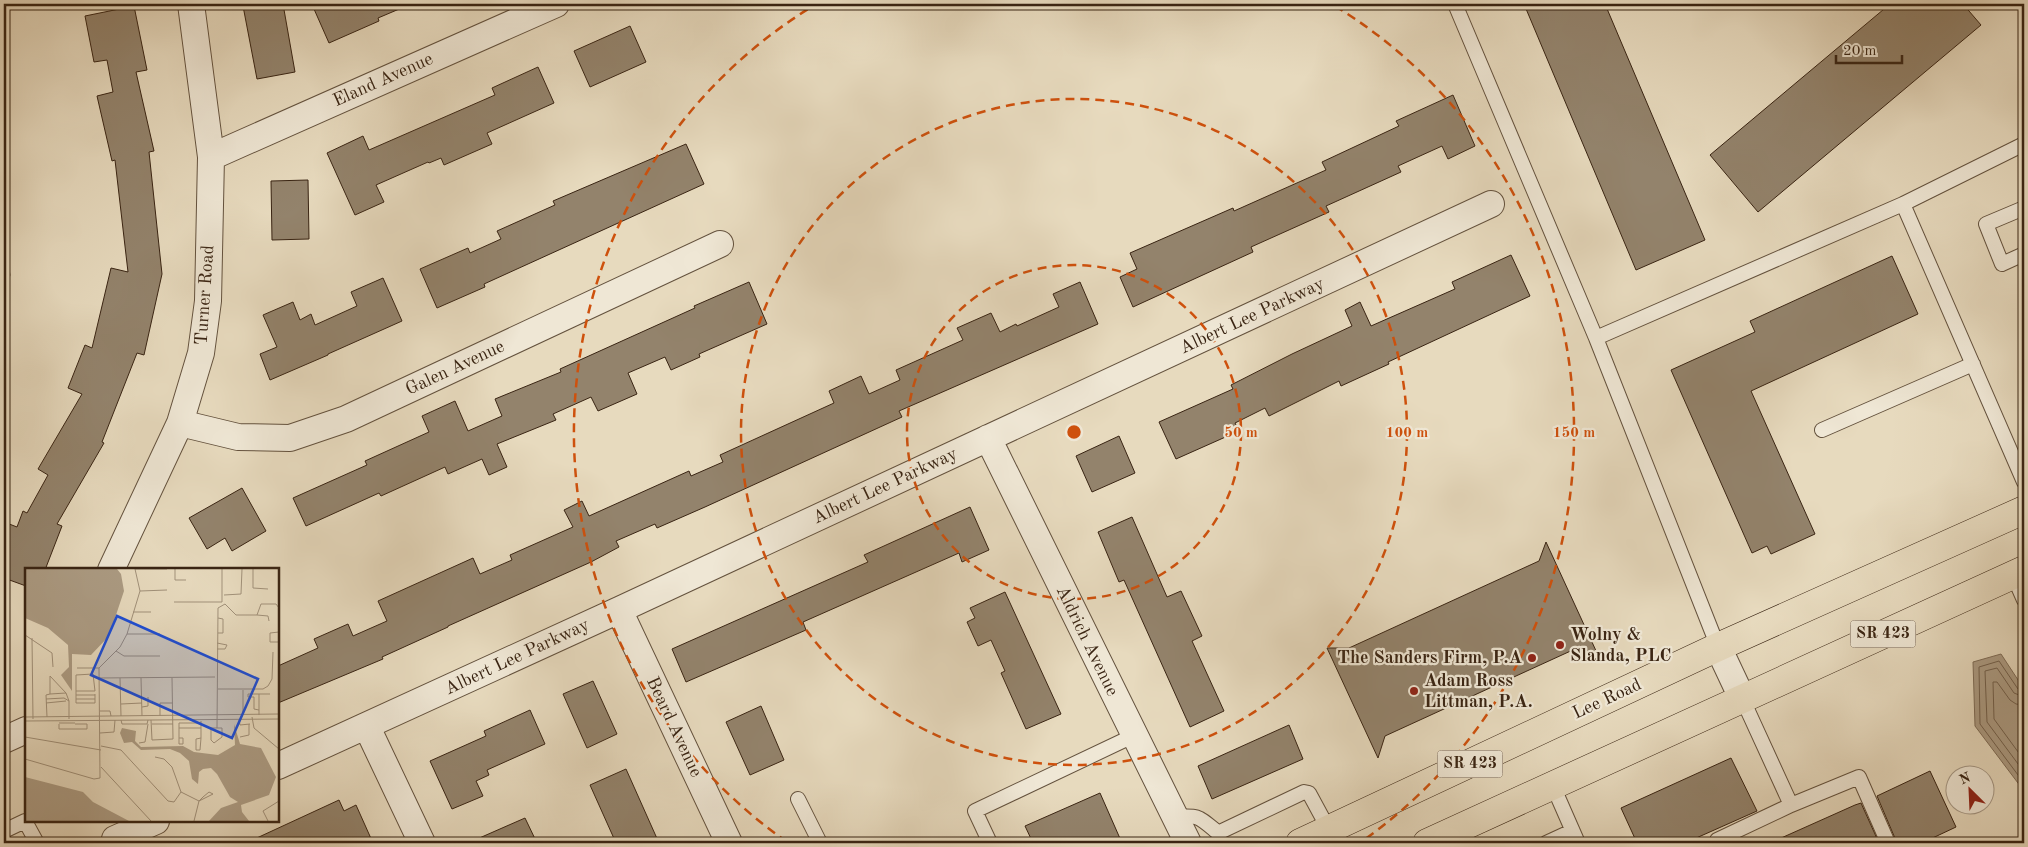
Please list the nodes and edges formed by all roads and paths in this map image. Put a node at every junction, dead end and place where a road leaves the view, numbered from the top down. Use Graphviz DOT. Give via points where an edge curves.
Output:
graph roads {
  1 [pos="191,4"];
  2 [pos="556,4"];
  3 [pos="1455,4"];
  4 [pos="2024,144"];
  5 [pos="211,157"];
  6 [pos="1491,204"];
  7 [pos="1903,204"];
  8 [pos="2024,208"];
  9 [pos="720,244"];
  10 [pos="2024,254"];
  11 [pos="1596,338"];
  12 [pos="1973,364"];
  13 [pos="180,423"];
  14 [pos="1822,430"];
  15 [pos="988,438"];
  16 [pos="2024,482"];
  17 [pos="2024,510"];
  18 [pos="112,568"];
  19 [pos="2019,572"];
  20 [pos="2024,600"];
  21 [pos="619,610"];
  22 [pos="1718,647"];
  23 [pos="1742,698"];
  24 [pos="367,726"];
  25 [pos="25,730"];
  26 [pos="1134,736"];
  27 [pos="4,740"];
  28 [pos="279,766"];
  29 [pos="1552,786"];
  30 [pos="798,799"];
  31 [pos="1791,805"];
  32 [pos="1174,817"];
  33 [pos="25,821"];
  34 [pos="26,822"];
  35 [pos="153,822"];
  36 [pos="1329,830"];
  37 [pos="4,831"];
  38 [pos="113,834"];
  39 [pos="1575,837"];
  40 [pos="37,843"];
  41 [pos="422,843"];
  42 [pos="729,843"];
  43 [pos="820,843"];
  44 [pos="990,843"];
  45 [pos="1188,843"];
  46 [pos="1300,843"];
  47 [pos="1427,843"];
  48 [pos="1546,843"];
  49 [pos="1719,843"];
  50 [pos="1888,843"];
  1 -- 5 [label="street, Turner Road"];
  2 -- 5 [label="street, Eland Avenue"];
  3 -- 11 [label="lane"];
  4 -- 7 [label="lane"];
  5 -- 13 [label="street, Turner Road" via="208,301 200,353"];
  6 -- 15 [label="street, Albert Lee Parkway"];
  7 -- 11 [label="lane"];
  7 -- 12 [label="lane"];
  8 -- 10 [label="lane" via="1986,224 2002,264"];
  9 -- 13 [label="street, Galen Avenue" via="346,419 290,438 238,437"];
  11 -- 22 [label="lane"];
  12 -- 14 [label="lane"];
  12 -- 16 [label="lane"];
  13 -- 18 [label="street, Turner Road"];
  15 -- 21 [label="street, Albert Lee Parkway"];
  15 -- 26 [label="street, Aldrich Avenue"];
  17 -- 22 [label="main road, Lee Road / SR 423"];
  19 -- 20 [label="lane"];
  19 -- 23 [label="main road, SR 423"];
  21 -- 24 [label="street, Albert Lee Parkway"];
  21 -- 42 [label="street, Beard Avenue"];
  22 -- 23 [label="street"];
  22 -- 36 [label="main road, Lee Road / SR 423"];
  23 -- 29 [label="main road, SR 423"];
  23 -- 31 [label="lane"];
  24 -- 28 [label="street, Albert Lee Parkway"];
  24 -- 41 [label="street"];
  25 -- 27 [label="street"];
  26 -- 32 [label="street, Aldrich Avenue"];
  26 -- 44 [label="lane" via="975,812"];
  29 -- 39 [label="lane"];
  29 -- 47 [label="main road, SR 423"];
  30 -- 43 [label="lane"];
  31 -- 49 [label="lane" via="1717,840"];
  31 -- 50 [label="lane" via="1859,777"];
  32 -- 36 [label="lane" via="1200,817 1217,832 1304,792 1309,793"];
  32 -- 45 [label="street, Aldrich Avenue"];
  33 -- 37 [label="lane"];
  34 -- 40 [label="lane"];
  35 -- 38 [label="street"];
  36 -- 46 [label="main road, Lee Road / SR 423"];
  39 -- 48 [label="lane"];
}
